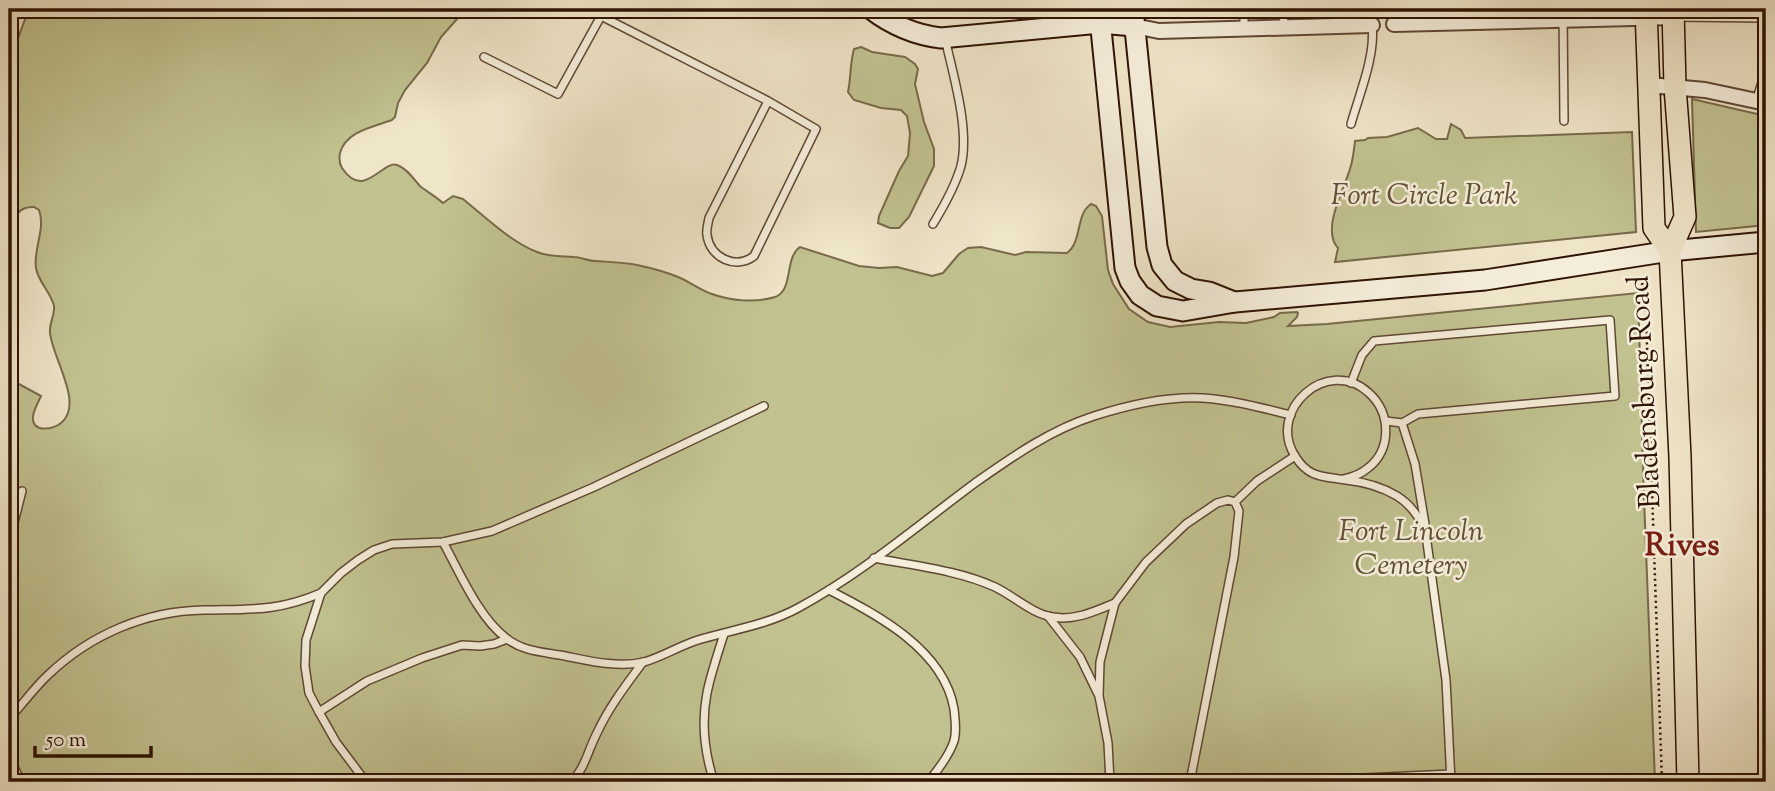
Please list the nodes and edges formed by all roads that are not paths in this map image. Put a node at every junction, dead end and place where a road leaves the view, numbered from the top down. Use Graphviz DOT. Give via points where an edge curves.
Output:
graph roads {
  1 [pos="871,9"];
  2 [pos="1244,9"];
  3 [pos="1283,9"];
  4 [pos="603,12"];
  5 [pos="1646,13"];
  6 [pos="1674,13"];
  7 [pos="1563,14"];
  8 [pos="1100,16"];
  9 [pos="1133,17"];
  10 [pos="1766,18"];
  11 [pos="1394,24"];
  12 [pos="1372,25"];
  13 [pos="1284,27"];
  14 [pos="1244,28"];
  15 [pos="945,38"];
  16 [pos="484,57"];
  17 [pos="1766,70"];
  18 [pos="1649,85"];
  19 [pos="1675,88"];
  20 [pos="768,101"];
  21 [pos="1761,102"];
  22 [pos="1564,121"];
  23 [pos="1351,124"];
  24 [pos="933,224"];
  25 [pos="1766,242"];
  26 [pos="1670,251"];
  27 [pos="1235,302"];
  28 [pos="1351,383"];
  29 [pos="764,406"];
  30 [pos="1291,415"];
  31 [pos="1386,421"];
  32 [pos="1402,423"];
  33 [pos="1295,456"];
  34 [pos="1344,479"];
  35 [pos="22,491"];
  36 [pos="1235,502"];
  37 [pos="1425,528"];
  38 [pos="9,542"];
  39 [pos="443,542"];
  40 [pos="874,558"];
  41 [pos="829,590"];
  42 [pos="321,593"];
  43 [pos="1115,603"];
  44 [pos="1047,615"];
  45 [pos="724,634"];
  46 [pos="507,639"];
  47 [pos="643,662"];
  48 [pos="1099,696"];
  49 [pos="319,712"];
  50 [pos="9,719"];
  51 [pos="9,742"];
  52 [pos="1451,778"];
  53 [pos="23,782"];
  54 [pos="366,782"];
  55 [pos="572,782"];
  56 [pos="714,782"];
  57 [pos="928,782"];
  58 [pos="1110,782"];
  59 [pos="1190,782"];
  60 [pos="1279,782"];
  61 [pos="1688,782"];
  1 -- 15 [label="street" via="903,28"];
  2 -- 14 [label="lane"];
  3 -- 13 [label="lane"];
  4 -- 16 [label="lane" via="558,94"];
  4 -- 20 [label="lane"];
  5 -- 6 [label="street"];
  5 -- 7 [label="street"];
  5 -- 18 [label="main road"];
  6 -- 10 [label="lane"];
  6 -- 19 [label="main road"];
  7 -- 11 [label="street"];
  7 -- 22 [label="lane"];
  8 -- 9 [label="street"];
  8 -- 15 [label="street"];
  8 -- 27 [label="street" via="1125,268 1130,281 1157,306 1184,311"];
  9 -- 14 [label="street" via="1159,31"];
  9 -- 27 [label="street" via="1157,247 1163,265 1175,281"];
  12 -- 13 [label="street"];
  12 -- 23 [label="lane" via="1371,51"];
  13 -- 14 [label="street"];
  15 -- 24 [label="lane" via="964,134 955,185"];
  17 -- 21 [label="lane"];
  18 -- 19 [label="street"];
  18 -- 26 [label="main road" via="1654,228"];
  19 -- 21 [label="street"];
  19 -- 26 [label="main road" via="1685,217"];
  20 -- 20 [label="lane" via="816,129 754,256 738,263 717,255 706,233 709,218"];
  25 -- 26 [label="street"];
  26 -- 27 [label="street" via="1485,280"];
  26 -- 61 [label="main road, Bladensburg Road"];
  28 -- 30 [label="lane" via="1317,385 1297,402"];
  28 -- 31 [label="lane" via="1377,400"];
  28 -- 32 [label="lane" via="1362,355 1374,341 1610,320 1615,396 1418,414"];
  29 -- 39 [label="lane" via="492,531"];
  30 -- 33 [label="lane" via="1289,443"];
  30 -- 40 [label="lane" via="1201,398 1166,400 1092,416 1035,442"];
  31 -- 32 [label="lane"];
  31 -- 34 [label="lane" via="1378,459 1368,469"];
  32 -- 37 [label="lane" via="1415,464"];
  33 -- 34 [label="lane" via="1313,474"];
  33 -- 36 [label="lane"];
  34 -- 37 [label="lane" via="1400,497"];
  35 -- 38 [label="lane"];
  36 -- 43 [label="lane" via="1217,503 1186,524 1146,562"];
  36 -- 59 [label="lane" via="1239,511 1234,557"];
  37 -- 52 [label="lane" via="1446,680"];
  39 -- 42 [label="lane" via="392,544 373,550"];
  39 -- 46 [label="lane" via="489,623"];
  40 -- 41 [label="lane"];
  40 -- 44 [label="lane" via="974,579"];
  41 -- 45 [label="lane" via="796,610"];
  41 -- 57 [label="lane" via="895,628 943,677 956,721 955,740"];
  42 -- 49 [label="lane" via="306,640 305,666"];
  42 -- 50 [label="lane" via="268,609 161,614 113,631 62,662"];
  43 -- 44 [label="lane" via="1085,615"];
  43 -- 48 [label="lane" via="1100,662"];
  44 -- 48 [label="lane" via="1080,657"];
  45 -- 47 [label="lane"];
  45 -- 56 [label="lane" via="707,694 704,728"];
  46 -- 47 [label="lane" via="526,650 590,661"];
  46 -- 49 [label="lane" via="435,653 367,681"];
  47 -- 55 [label="lane" via="612,704"];
  48 -- 58 [label="lane"];
  49 -- 54 [label="lane"];
  51 -- 53 [label="lane" via="11,759"];
  52 -- 60 [label="lane"];
}
